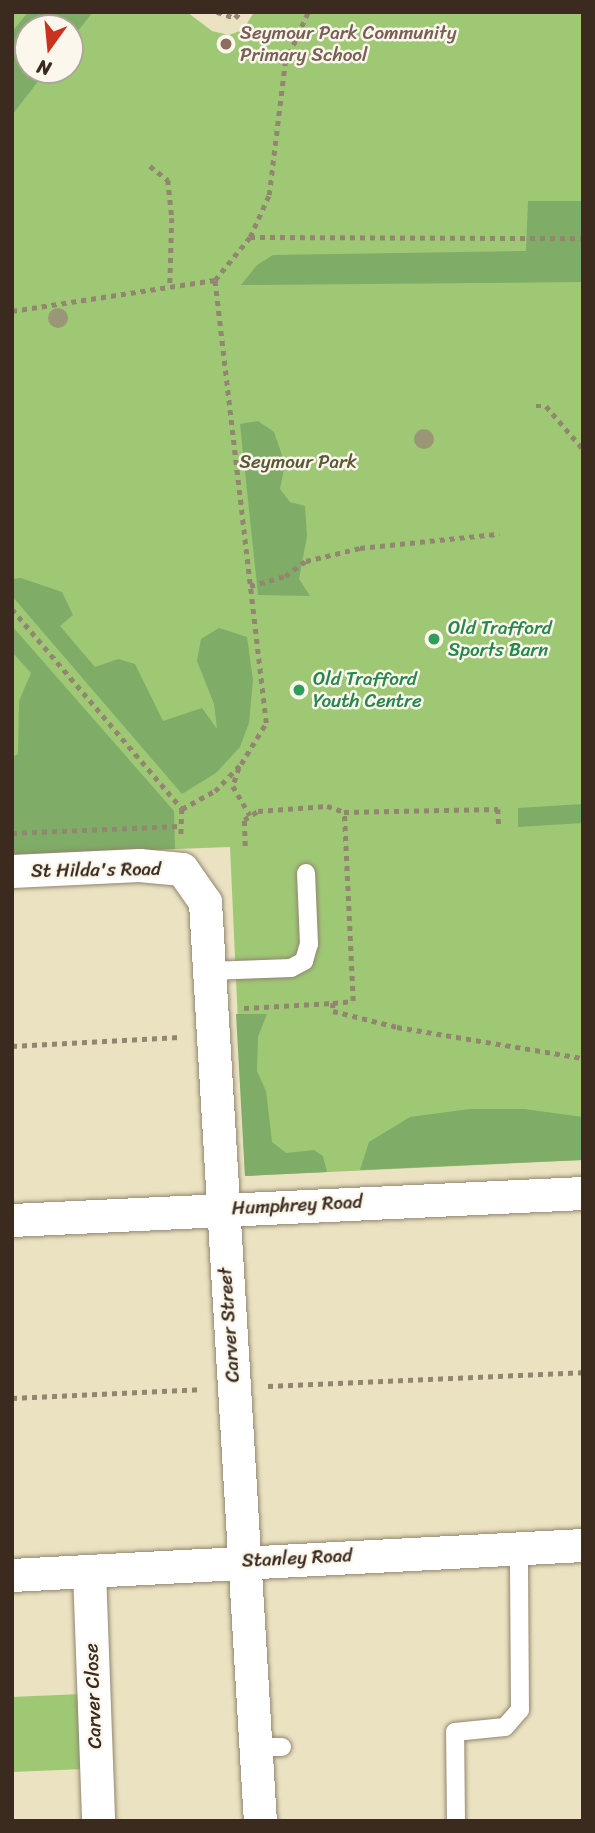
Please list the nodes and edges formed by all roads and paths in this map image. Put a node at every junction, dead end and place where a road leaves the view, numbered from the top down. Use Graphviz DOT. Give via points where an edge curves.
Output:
graph roads {
  1 [pos="217,12"];
  2 [pos="240,12"];
  3 [pos="308,12"];
  4 [pos="150,166"];
  5 [pos="250,237"];
  6 [pos="583,237"];
  7 [pos="215,280"];
  8 [pos="170,287"];
  9 [pos="12,311"];
  10 [pos="537,406"];
  11 [pos="583,449"];
  12 [pos="499,534"];
  13 [pos="250,586"];
  14 [pos="12,609"];
  15 [pos="241,764"];
  16 [pos="182,810"];
  17 [pos="344,812"];
  18 [pos="250,816"];
  19 [pos="181,826"];
  20 [pos="499,828"];
  21 [pos="12,832"];
  22 [pos="245,846"];
  23 [pos="182,869"];
  24 [pos="12,871"];
  25 [pos="306,873"];
  26 [pos="205,902"];
  27 [pos="209,971"];
  28 [pos="333,1003"];
  29 [pos="212,1023"];
  30 [pos="12,1046"];
  31 [pos="583,1058"];
  32 [pos="583,1193"];
  33 [pos="222,1208"];
  34 [pos="12,1220"];
  35 [pos="583,1372"];
  36 [pos="233,1387"];
  37 [pos="12,1398"];
  38 [pos="583,1545"];
  39 [pos="519,1548"];
  40 [pos="244,1560"];
  41 [pos="89,1571"];
  42 [pos="12,1575"];
  43 [pos="91,1813"];
  44 [pos="260,1821"];
  45 [pos="456,1821"];
  1 -- 2 [label="path" via="235,18"];
  3 -- 5 [label="path" via="285,63 269,195"];
  4 -- 8 [label="path" via="168,180"];
  5 -- 6 [label="path"];
  5 -- 7 [label="path"];
  7 -- 8 [label="path"];
  7 -- 13 [label="path"];
  8 -- 9 [label="path"];
  10 -- 11 [label="path" via="545,406"];
  12 -- 13 [label="path" via="360,548 306,561 285,576"];
  13 -- 15 [label="path" via="265,723"];
  14 -- 16 [label="path"];
  15 -- 16 [label="path" via="215,791"];
  15 -- 18 [label="path" via="233,786"];
  16 -- 19 [label="path"];
  17 -- 18 [label="path" via="327,806 258,811"];
  17 -- 20 [label="path" via="498,809"];
  17 -- 28 [label="path" via="353,1001"];
  18 -- 22 [label="path" via="244,820"];
  19 -- 21 [label="path"];
  19 -- 23 [label="path"];
  23 -- 24 [label="street, St Hilda's Road" via="139,866"];
  23 -- 26 [label="street, St Hilda's Road"];
  25 -- 27 [label="lane" via="309,944 304,961 291,968"];
  26 -- 27 [label="street, Carver Street"];
  27 -- 29 [label="street, Carver Street"];
  28 -- 29 [label="path"];
  28 -- 31 [label="path" via="333,1011 397,1027"];
  29 -- 30 [label="path"];
  29 -- 33 [label="street, Carver Street"];
  32 -- 33 [label="street, Humphrey Road"];
  33 -- 34 [label="street, Humphrey Road"];
  33 -- 36 [label="street, Carver Street"];
  35 -- 36 [label="path"];
  36 -- 37 [label="path"];
  36 -- 40 [label="street, Carver Street"];
  38 -- 39 [label="street, Stanley Road"];
  39 -- 40 [label="street, Stanley Road"];
  39 -- 45 [label="lane" via="520,1710 505,1727 455,1732"];
  40 -- 41 [label="street, Stanley Road"];
  40 -- 44 [label="street, Carver Street" via="269,1747"];
  41 -- 42 [label="street, Stanley Road"];
  41 -- 43 [label="street, Carver Close"];
}
